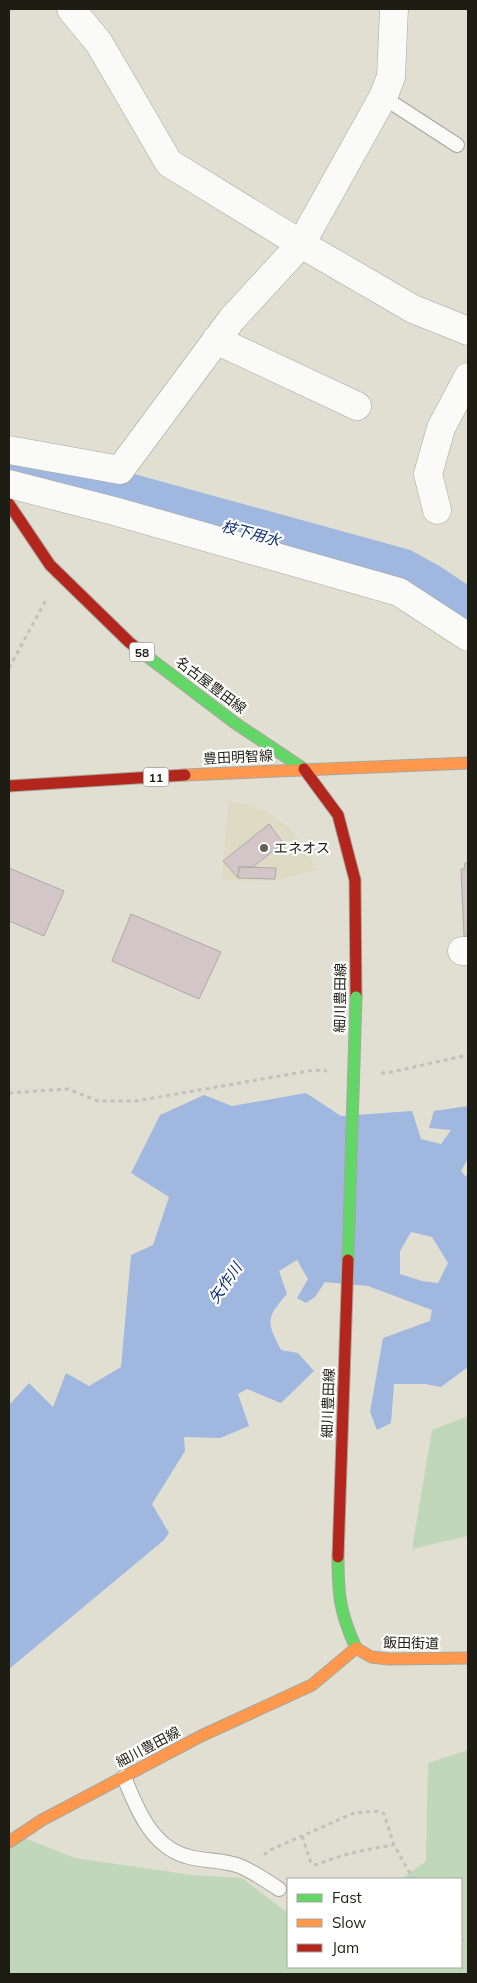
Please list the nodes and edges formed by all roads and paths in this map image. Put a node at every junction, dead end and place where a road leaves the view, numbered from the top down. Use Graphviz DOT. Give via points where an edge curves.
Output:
graph roads {
  1 [pos="71,9"];
  2 [pos="390,9"];
  3 [pos="383,97"];
  4 [pos="457,145"];
  5 [pos="301,244"];
  6 [pos="468,330"];
  7 [pos="216,340"];
  8 [pos="468,377"];
  9 [pos="357,406"];
  10 [pos="9,450"];
  11 [pos="9,484"];
  12 [pos="9,504"];
  13 [pos="436,510"];
  14 [pos="61,576"];
  15 [pos="468,637"];
  16 [pos="9,668"];
  17 [pos="468,764"];
  18 [pos="304,769"];
  19 [pos="9,786"];
  20 [pos="468,1055"];
  21 [pos="332,1071"];
  22 [pos="378,1072"];
  23 [pos="9,1093"];
  24 [pos="356,1648"];
  25 [pos="468,1658"];
  26 [pos="124,1777"];
  27 [pos="302,1836"];
  28 [pos="9,1842"];
  29 [pos="394,1845"];
  30 [pos="250,1871"];
  31 [pos="411,1878"];
  32 [pos="279,1889"];
  1 -- 5 [label="street" via="99,43 169,163"];
  2 -- 3 [label="street" via="392,77"];
  3 -- 4 [label="lane"];
  3 -- 5 [label="street"];
  5 -- 6 [label="street" via="413,309"];
  5 -- 7 [label="street"];
  7 -- 9 [label="street"];
  7 -- 10 [label="street" via="120,470"];
  8 -- 13 [label="street" via="441,428 428,474"];
  11 -- 15 [label="street" via="399,592"];
  12 -- 14 [label="main road, 名古屋豊田線 / 58"];
  14 -- 16 [label="path"];
  14 -- 18 [label="main road, 名古屋豊田線 / 58" via="129,642 235,723"];
  17 -- 18 [label="main road, 豊田明智線 / 11"];
  18 -- 19 [label="main road, 豊田明智線 / 11"];
  18 -- 24 [label="main road, 細川豊田線, bridge" via="338,815 355,880 356,997 338,1592 344,1622"];
  20 -- 22 [label="path" via="387,1073"];
  21 -- 23 [label="path" via="314,1070 136,1100 98,1101 68,1089"];
  24 -- 25 [label="main road, 飯田街道" via="372,1657 389,1659"];
  24 -- 26 [label="main road, 細川豊田線" via="312,1685 201,1736"];
  26 -- 28 [label="main road, 細川豊田線" via="42,1820"];
  26 -- 30 [label="lane" via="139,1812 170,1849 186,1856 227,1862"];
  27 -- 29 [label="path" via="311,1863 317,1865"];
  27 -- 29 [label="path" via="354,1813 380,1811 384,1814"];
  27 -- 30 [label="path" via="268,1851"];
  29 -- 31 [label="path"];
  30 -- 32 [label="lane"];
}
